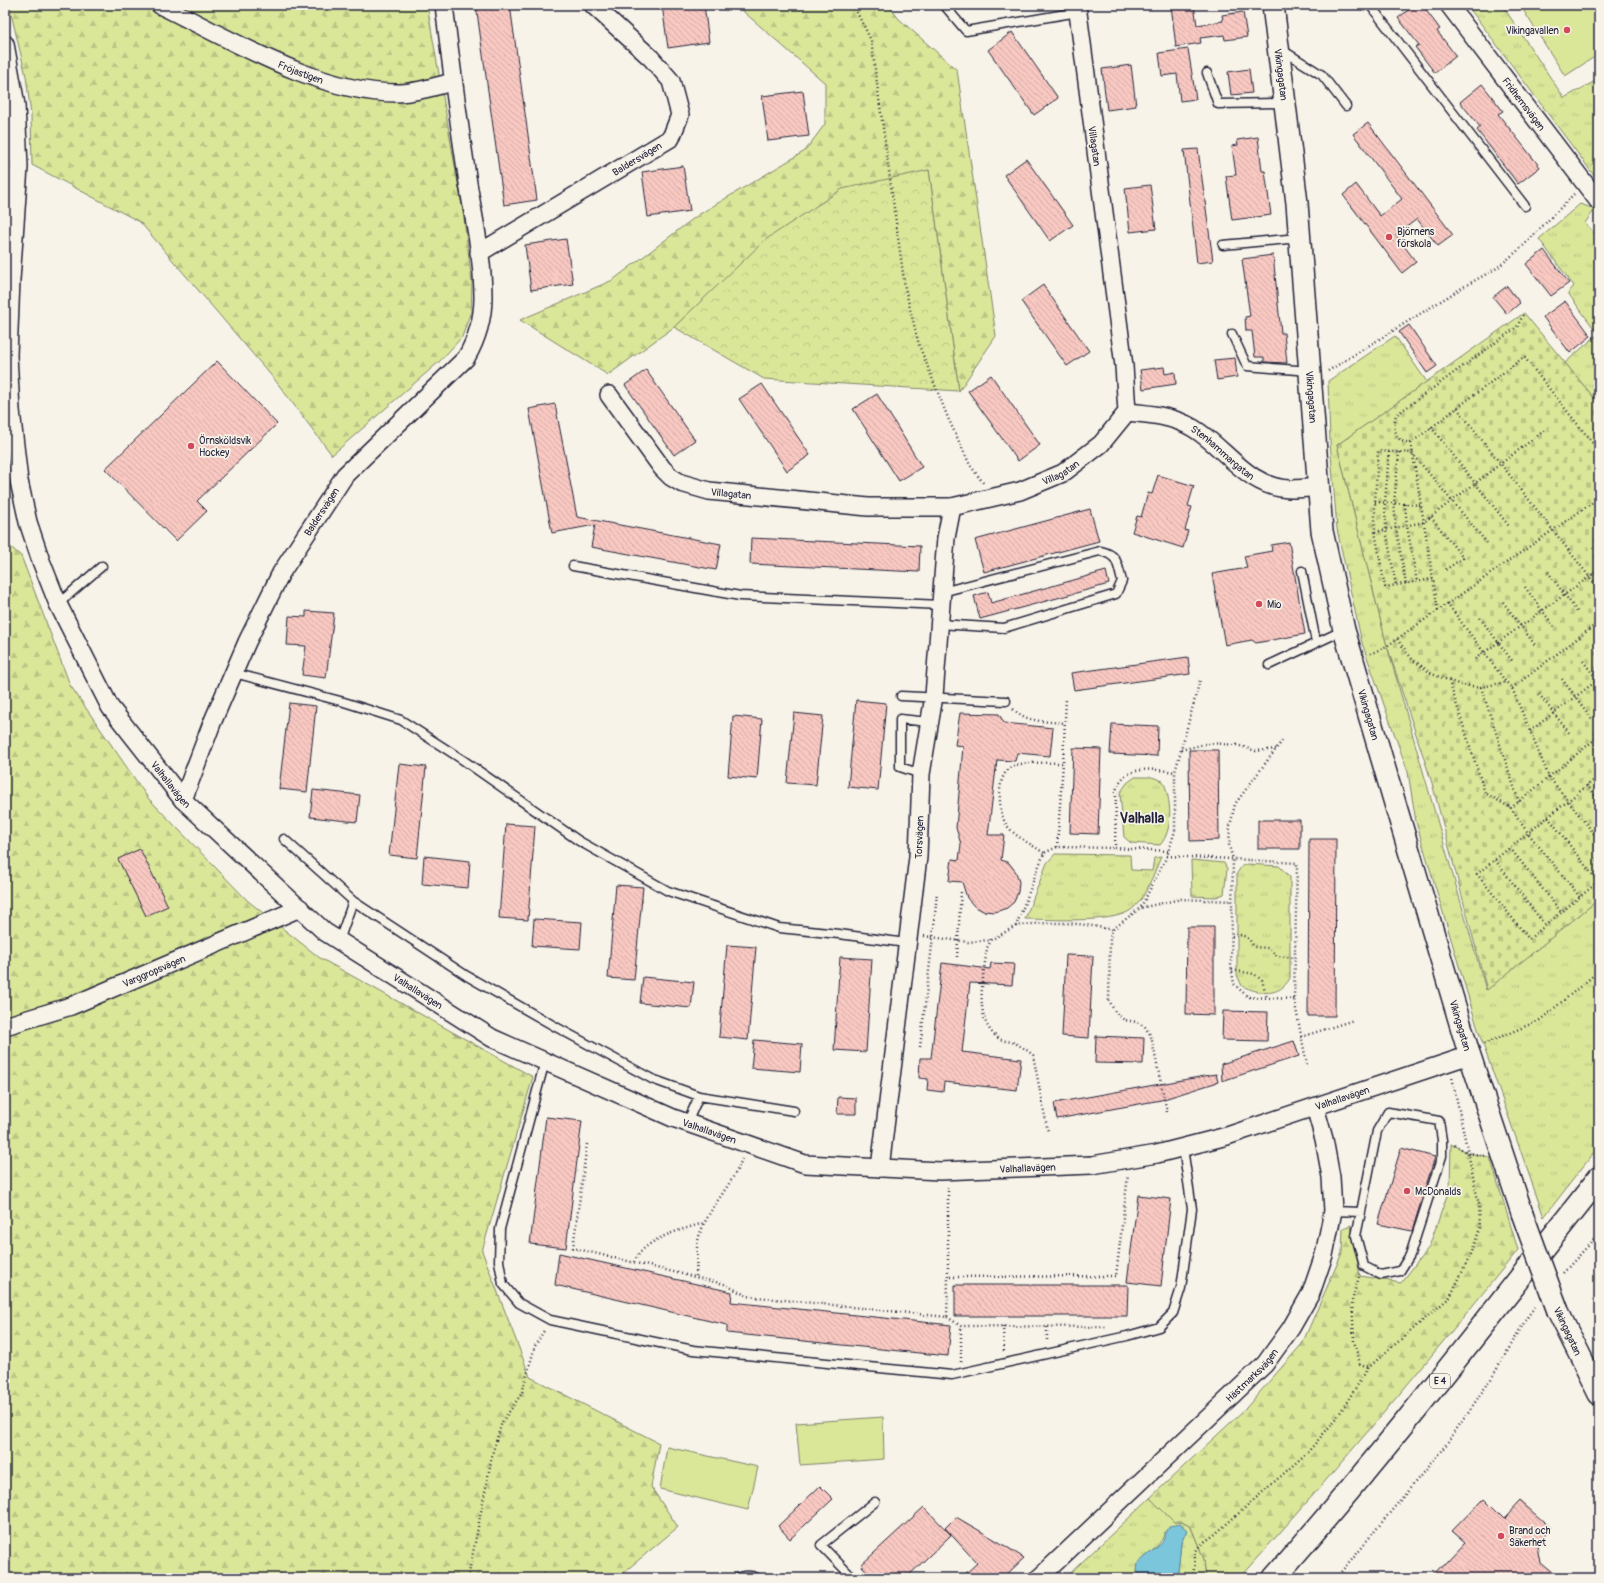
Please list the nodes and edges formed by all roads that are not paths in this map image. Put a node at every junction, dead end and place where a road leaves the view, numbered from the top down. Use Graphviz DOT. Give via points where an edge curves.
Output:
graph roads {
  1 [pos="160,5"];
  2 [pos="444,5"];
  3 [pos="592,5"];
  4 [pos="944,5"];
  5 [pos="1273,5"];
  6 [pos="1370,5"];
  7 [pos="1449,5"];
  8 [pos="1077,8"];
  9 [pos="5,44"];
  10 [pos="1278,47"];
  11 [pos="1207,74"];
  12 [pos="453,82"];
  13 [pos="1285,102"];
  14 [pos="1346,106"];
  15 [pos="11,120"];
  16 [pos="1599,202"];
  17 [pos="1525,206"];
  18 [pos="1300,238"];
  19 [pos="1223,245"];
  20 [pos="479,253"];
  21 [pos="1232,334"];
  22 [pos="1311,376"];
  23 [pos="609,394"];
  24 [pos="1128,412"];
  25 [pos="1318,487"];
  26 [pos="952,507"];
  27 [pos="102,566"];
  28 [pos="573,566"];
  29 [pos="1302,571"];
  30 [pos="941,598"];
  31 [pos="58,604"];
  32 [pos="939,624"];
  33 [pos="1344,630"];
  34 [pos="1316,642"];
  35 [pos="1269,665"];
  36 [pos="234,673"];
  37 [pos="901,696"];
  38 [pos="934,696"];
  39 [pos="1006,701"];
  40 [pos="930,722"];
  41 [pos="921,774"];
  42 [pos="183,800"];
  43 [pos="284,840"];
  44 [pos="353,901"];
  45 [pos="300,908"];
  46 [pos="907,939"];
  47 [pos="339,941"];
  48 [pos="5,1026"];
  49 [pos="1469,1053"];
  50 [pos="545,1061"];
  51 [pos="699,1096"];
  52 [pos="1315,1107"];
  53 [pos="794,1111"];
  54 [pos="687,1123"];
  55 [pos="1183,1148"];
  56 [pos="880,1168"];
  57 [pos="1599,1178"];
  58 [pos="1333,1211"];
  59 [pos="1361,1212"];
  60 [pos="1599,1394"];
  61 [pos="875,1502"];
  62 [pos="738,1578"];
  63 [pos="757,1578"];
  64 [pos="853,1578"];
  65 [pos="1039,1578"];
  66 [pos="1274,1578"];
  1 -- 12 [label="street, Fröjastigen" via="264,56 338,84 362,90 398,93"];
  2 -- 12 [label="street, Baldersvägen"];
  3 -- 20 [label="street, Baldersvägen" via="651,58 671,81 680,115 671,138"];
  4 -- 8 [label="lane" via="966,32"];
  5 -- 10 [label="street, Vikingagatan"];
  6 -- 17 [label="lane"];
  7 -- 16 [label="street, Fridhemsvägen"];
  8 -- 24 [label="street, Villagatan"];
  9 -- 15 [label="street, Valhallavägen" via="16,105"];
  10 -- 13 [label="street, Vikingagatan"];
  10 -- 14 [label="lane" via="1322,75"];
  11 -- 13 [label="lane" via="1218,104"];
  12 -- 20 [label="street, Baldersvägen"];
  13 -- 18 [label="street, Vikingagatan"];
  15 -- 31 [label="street, Valhallavägen" via="19,167 8,356 11,410 19,481 28,522"];
  18 -- 19 [label="lane"];
  18 -- 22 [label="street, Vikingagatan"];
  20 -- 36 [label="street, Baldersvägen" via="483,297 481,321 472,349 466,358 345,475 281,573"];
  21 -- 22 [label="lane" via="1247,366"];
  22 -- 25 [label="street, Vikingagatan"];
  23 -- 26 [label="street, Villagatan" via="662,468 671,477 694,488 868,507"];
  24 -- 25 [label="street, Stenhammargatan" via="1164,417 1192,427 1245,471 1265,483 1289,489"];
  24 -- 26 [label="street, Villagatan" via="1101,444 1063,473 1033,486"];
  25 -- 33 [label="street, Vikingagatan" via="1322,531"];
  26 -- 30 [label="street, Torsvägen" via="946,538"];
  27 -- 31 [label="lane"];
  28 -- 30 [label="lane" via="740,596"];
  29 -- 34 [label="lane"];
  30 -- 32 [label="street, Torsvägen"];
  30 -- 32 [label="lane" via="1100,551 1110,553 1115,558 1122,581 1116,594 1004,628"];
  31 -- 42 [label="street, Valhallavägen" via="110,708"];
  32 -- 38 [label="street, Torsvägen"];
  33 -- 34 [label="lane"];
  33 -- 49 [label="street, Vikingagatan"];
  34 -- 35 [label="lane"];
  36 -- 42 [label="street, Baldersvägen"];
  36 -- 46 [label="lane" via="401,720 579,841 668,891 779,928"];
  37 -- 38 [label="lane"];
  38 -- 39 [label="lane"];
  38 -- 40 [label="street, Torsvägen"];
  40 -- 41 [label="street, Torsvägen"];
  40 -- 41 [label="lane" via="900,719 900,767"];
  41 -- 46 [label="street, Torsvägen" via="918,858"];
  42 -- 45 [label="street, Valhallavägen"];
  43 -- 44 [label="lane"];
  44 -- 47 [label="lane"];
  44 -- 51 [label="lane" via="467,976 556,1027 652,1078"];
  45 -- 47 [label="street, Valhallavägen" via="325,932"];
  45 -- 48 [label="street, Varggropsvägen" via="71,1006"];
  46 -- 56 [label="street, Torsvägen"];
  47 -- 50 [label="street, Valhallavägen" via="492,1038"];
  49 -- 52 [label="street, Valhallavägen"];
  49 -- 60 [label="street, Vikingagatan, bridge" via="1522,1213 1558,1311"];
  50 -- 54 [label="street, Valhallavägen"];
  50 -- 55 [label="lane" via="500,1229 499,1261 503,1284 519,1302 550,1320 692,1350 952,1375 1159,1327 1173,1313 1181,1288 1192,1206"];
  51 -- 53 [label="lane"];
  51 -- 54 [label="lane"];
  52 -- 55 [label="street, Valhallavägen"];
  52 -- 58 [label="street, Hästmarksvägen" via="1331,1177"];
  54 -- 56 [label="street, Valhallavägen" via="805,1164"];
  55 -- 56 [label="street, Valhallavägen" via="1092,1165 948,1170"];
  57 -- 66 [label="highway, E 4" via="1420,1406 1336,1509"];
  58 -- 59 [label="lane"];
  58 -- 65 [label="street, Hästmarksvägen" via="1324,1255 1311,1293 1291,1328 1265,1364"];
  59 -- 59 [label="lane" via="1377,1131 1388,1112 1439,1122 1442,1156 1410,1255 1400,1271 1381,1275 1364,1266 1356,1236"];
  61 -- 64 [label="lane" via="821,1545"];
  62 -- 63 [label="lane"];
}
